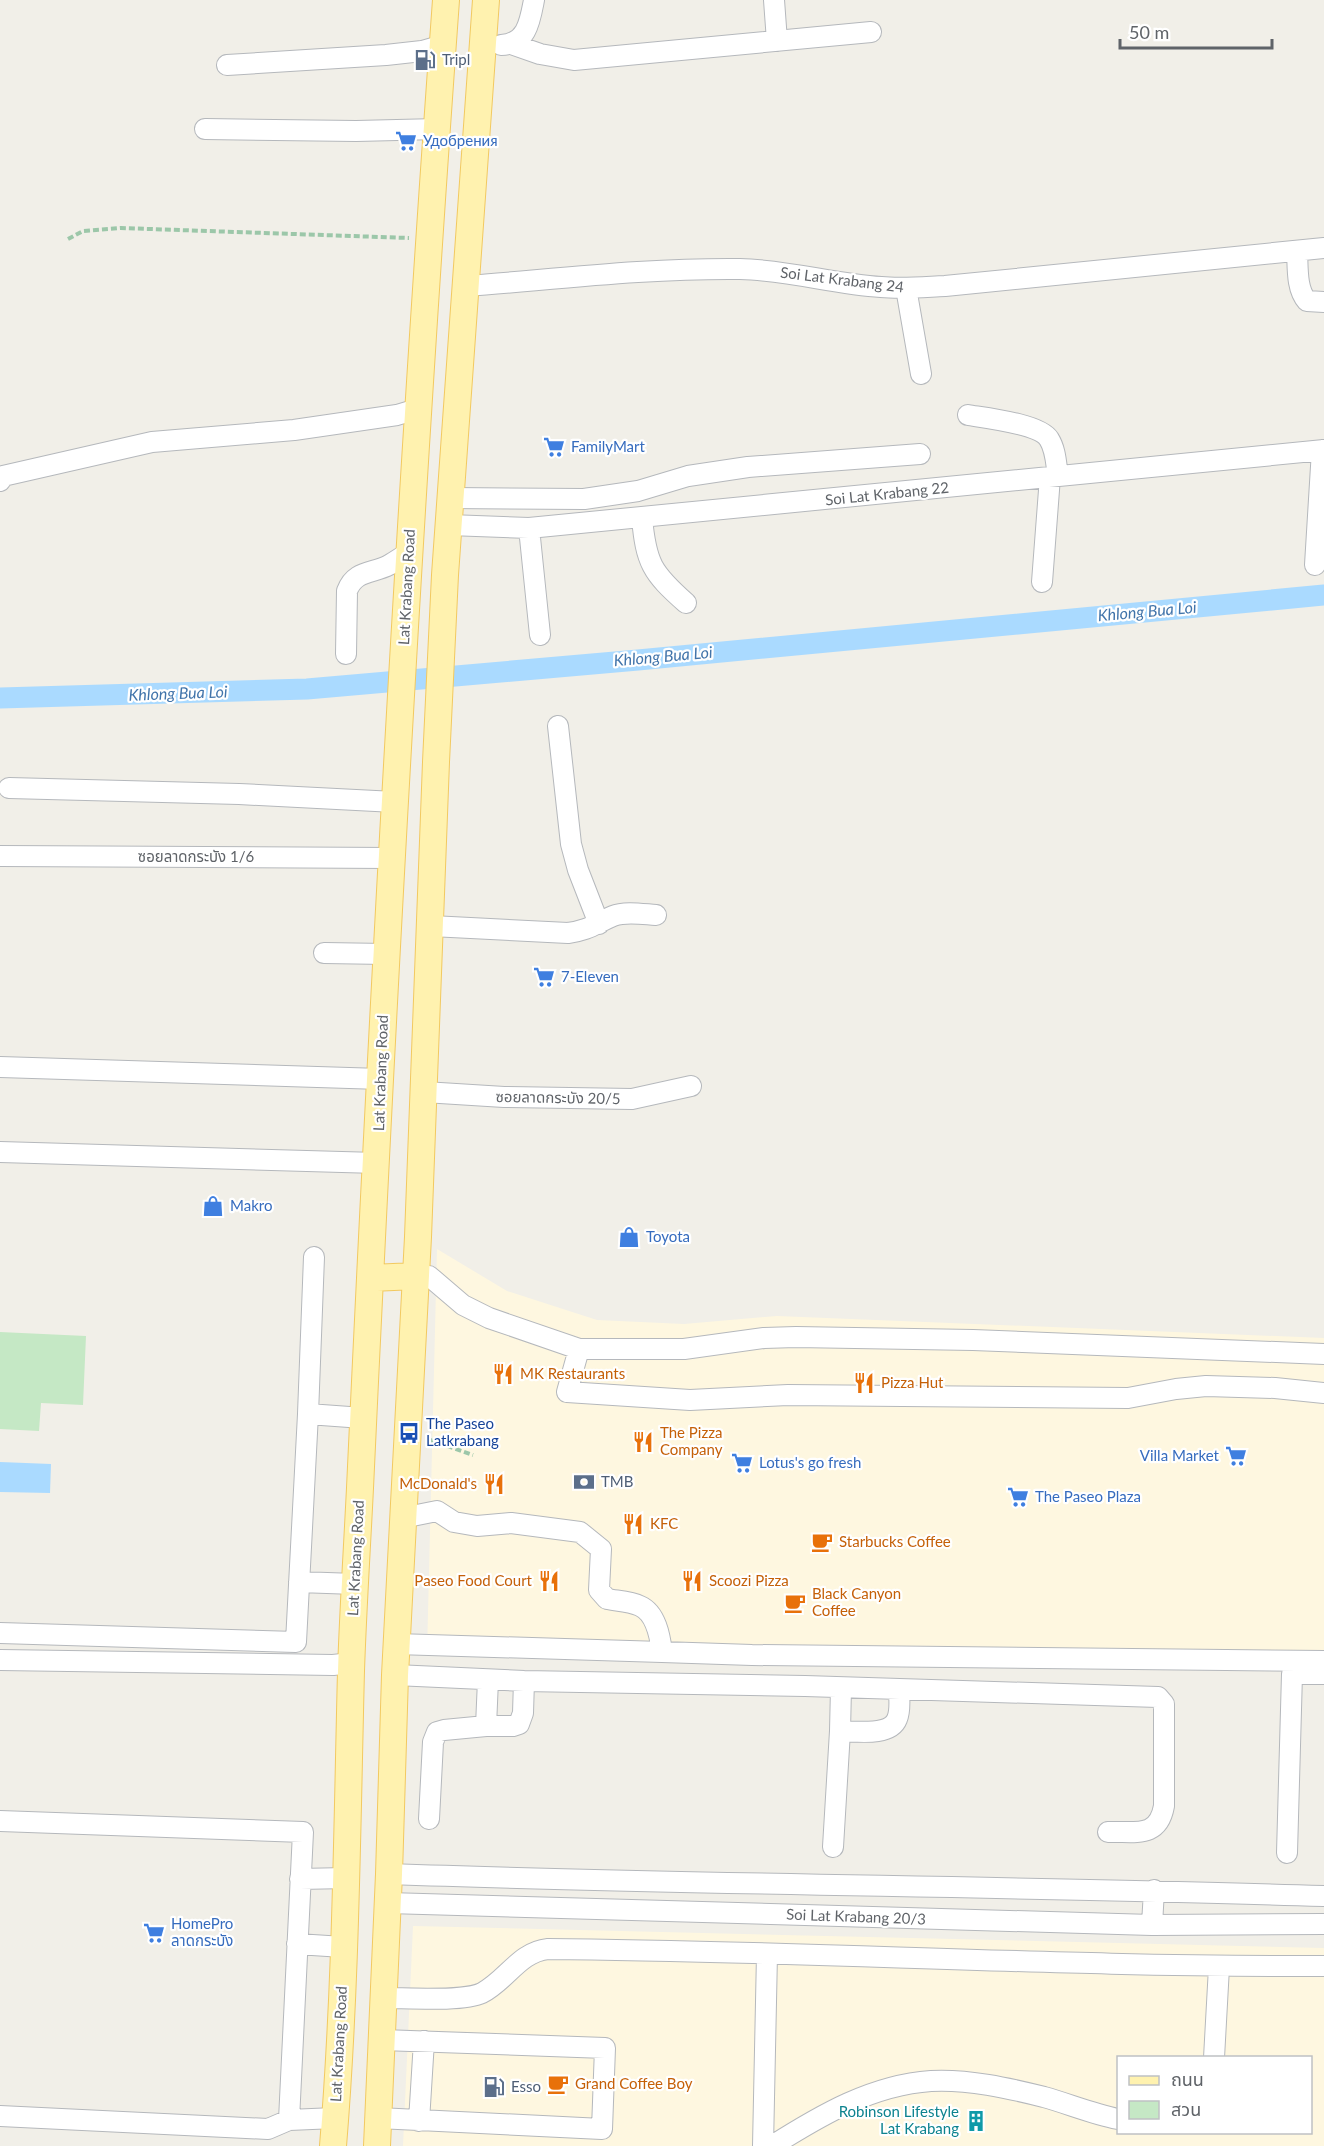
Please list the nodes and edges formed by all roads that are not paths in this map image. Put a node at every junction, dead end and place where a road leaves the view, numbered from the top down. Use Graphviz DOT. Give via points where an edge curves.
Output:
graph roads {
  1 [pos="446,0"];
  2 [pos="486,0"];
  3 [pos="534,0"];
  4 [pos="774,0"];
  5 [pos="871,32"];
  6 [pos="777,41"];
  7 [pos="511,44"];
  8 [pos="442,45"];
  9 [pos="483,45"];
  10 [pos="227,65"];
  11 [pos="206,129"];
  12 [pos="438,129"];
  13 [pos="1324,248"];
  14 [pos="1297,251"];
  15 [pos="467,286"];
  16 [pos="906,288"];
  17 [pos="1324,302"];
  18 [pos="921,374"];
  19 [pos="417,409"];
  20 [pos="968,415"];
  21 [pos="1323,450"];
  22 [pos="920,454"];
  23 [pos="1054,477"];
  24 [pos="0,481"];
  25 [pos="450,498"];
  26 [pos="642,518"];
  27 [pos="448,525"];
  28 [pos="529,528"];
  29 [pos="410,552"];
  30 [pos="1315,566"];
  31 [pos="1042,582"];
  32 [pos="686,603"];
  33 [pos="540,635"];
  34 [pos="346,654"];
  35 [pos="558,726"];
  36 [pos="9,788"];
  37 [pos="395,802"];
  38 [pos="0,856"];
  39 [pos="392,858"];
  40 [pos="656,915"];
  41 [pos="599,924"];
  42 [pos="431,926"];
  43 [pos="324,953"];
  44 [pos="386,954"];
  45 [pos="0,1067"];
  46 [pos="381,1078"];
  47 [pos="691,1086"];
  48 [pos="424,1092"];
  49 [pos="0,1152"];
  50 [pos="377,1162"];
  51 [pos="314,1257"];
  52 [pos="416,1276"];
  53 [pos="371,1278"];
  54 [pos="579,1349"];
  55 [pos="1324,1354"];
  56 [pos="1324,1393"];
  57 [pos="308,1414"];
  58 [pos="363,1418"];
  59 [pos="402,1518"];
  60 [pos="299,1582"];
  61 [pos="355,1584"];
  62 [pos="0,1632"];
  63 [pos="396,1644"];
  64 [pos="662,1652"];
  65 [pos="0,1660"];
  66 [pos="1324,1661"];
  67 [pos="351,1664"];
  68 [pos="1324,1674"];
  69 [pos="395,1675"];
  70 [pos="488,1680"];
  71 [pos="524,1681"];
  72 [pos="841,1688"];
  73 [pos="898,1690"];
  74 [pos="486,1726"];
  75 [pos="840,1731"];
  76 [pos="429,1819"];
  77 [pos="0,1821"];
  78 [pos="1108,1832"];
  79 [pos="833,1847"];
  80 [pos="1287,1853"];
  81 [pos="389,1874"];
  82 [pos="346,1878"];
  83 [pos="300,1879"];
  84 [pos="622,1881"];
  85 [pos="827,1883"];
  86 [pos="1154,1890"];
  87 [pos="1243,1893"];
  88 [pos="1324,1896"];
  89 [pos="388,1903"];
  90 [pos="621,1910"];
  91 [pos="827,1917"];
  92 [pos="1324,1924"];
  93 [pos="1152,1925"];
  94 [pos="1242,1926"];
  95 [pos="297,1944"];
  96 [pos="343,1947"];
  97 [pos="767,1954"];
  98 [pos="1219,1966"];
  99 [pos="1324,1966"];
  100 [pos="384,1998"];
  101 [pos="382,2040"];
  102 [pos="424,2041"];
  103 [pos="1214,2056"];
  104 [pos="0,2116"];
  105 [pos="335,2118"];
  106 [pos="378,2118"];
  107 [pos="1117,2119"];
  108 [pos="289,2120"];
  109 [pos="419,2121"];
  110 [pos="333,2146"];
  111 [pos="377,2146"];
  112 [pos="763,2146"];
  113 [pos="772,2146"];
  1 -- 8 [label="main road, Lat Krabang Road"];
  2 -- 9 [label="main road"];
  3 -- 7 [label="street" via="525,32"];
  4 -- 6 [label="street"];
  5 -- 6 [label="street"];
  6 -- 7 [label="street" via="574,60"];
  7 -- 9 [label="street"];
  8 -- 10 [label="street" via="386,55"];
  8 -- 12 [label="main road, Lat Krabang Road"];
  9 -- 15 [label="main road"];
  11 -- 12 [label="street"];
  12 -- 19 [label="main road, Lat Krabang Road"];
  13 -- 14 [label="street, Soi Lat Krabang 24"];
  14 -- 16 [label="street, Soi Lat Krabang 24"];
  14 -- 17 [label="street" via="1300,290 1307,301"];
  15 -- 16 [label="street, Soi Lat Krabang 24" via="639,272 742,269"];
  15 -- 25 [label="main road"];
  16 -- 18 [label="street"];
  19 -- 24 [label="street" via="294,430 152,442 3,476"];
  19 -- 29 [label="main road, Lat Krabang Road"];
  20 -- 23 [label="street" via="1037,429 1048,436 1054,449"];
  21 -- 23 [label="street, Soi Lat Krabang 22"];
  21 -- 30 [label="street"];
  22 -- 25 [label="street" via="748,467 584,499"];
  23 -- 26 [label="street, Soi Lat Krabang 22"];
  23 -- 31 [label="street"];
  25 -- 27 [label="main road"];
  26 -- 28 [label="street, Soi Lat Krabang 22"];
  26 -- 32 [label="street" via="649,563 661,582"];
  27 -- 28 [label="street, Soi Lat Krabang 22"];
  27 -- 42 [label="main road"];
  28 -- 33 [label="street"];
  29 -- 34 [label="street" via="351,581 347,591"];
  29 -- 37 [label="main road, Lat Krabang Road"];
  35 -- 41 [label="street" via="571,844"];
  36 -- 37 [label="street"];
  37 -- 39 [label="main road, Lat Krabang Road"];
  38 -- 39 [label="street, ซอยลาดกระบัง 1/6"];
  39 -- 44 [label="main road, Lat Krabang Road"];
  40 -- 41 [label="street" via="626,914"];
  41 -- 42 [label="street" via="568,933"];
  42 -- 48 [label="main road"];
  43 -- 44 [label="street"];
  44 -- 46 [label="main road, Lat Krabang Road"];
  45 -- 46 [label="street"];
  46 -- 50 [label="main road, Lat Krabang Road"];
  47 -- 48 [label="street, ซอยลาดกระบัง 20/5" via="632,1100"];
  48 -- 52 [label="main road"];
  49 -- 50 [label="street"];
  50 -- 53 [label="main road, Lat Krabang Road"];
  51 -- 57 [label="street"];
  52 -- 53 [label="main road"];
  52 -- 54 [label="street" via="429,1276 463,1305 489,1318"];
  52 -- 59 [label="main road"];
  53 -- 58 [label="main road, Lat Krabang Road"];
  54 -- 55 [label="street" via="684,1349 796,1336"];
  54 -- 56 [label="street" via="567,1392 646,1398 1128,1398 1206,1386"];
  57 -- 58 [label="street"];
  57 -- 60 [label="street"];
  58 -- 61 [label="main road, Lat Krabang Road"];
  59 -- 63 [label="main road"];
  59 -- 64 [label="street" via="437,1511 454,1522 477,1526 511,1523 580,1532 601,1549 599,1590 607,1599 640,1606 651,1613"];
  60 -- 61 [label="street"];
  60 -- 62 [label="street" via="296,1642"];
  61 -- 67 [label="main road, Lat Krabang Road"];
  63 -- 64 [label="street"];
  63 -- 69 [label="main road"];
  64 -- 66 [label="street"];
  65 -- 67 [label="street"];
  67 -- 82 [label="main road, Lat Krabang Road"];
  68 -- 80 [label="street" via="1292,1674"];
  69 -- 70 [label="street"];
  69 -- 81 [label="main road"];
  70 -- 71 [label="street"];
  70 -- 74 [label="street"];
  71 -- 72 [label="street"];
  71 -- 74 [label="street" via="519,1724"];
  72 -- 73 [label="street"];
  72 -- 75 [label="street"];
  73 -- 75 [label="street" via="897,1720 892,1726 882,1730"];
  73 -- 78 [label="street" via="1158,1697 1164,1704 1162,1819 1151,1830"];
  74 -- 76 [label="street" via="437,1732 433,1742"];
  75 -- 79 [label="street"];
  77 -- 83 [label="street" via="303,1832"];
  81 -- 84 [label="street"];
  81 -- 89 [label="main road"];
  82 -- 83 [label="street"];
  82 -- 96 [label="main road, Lat Krabang Road"];
  83 -- 95 [label="street"];
  84 -- 85 [label="street"];
  84 -- 90 [label="street"];
  85 -- 86 [label="street"];
  85 -- 91 [label="street"];
  86 -- 87 [label="street"];
  86 -- 93 [label="street"];
  87 -- 88 [label="street"];
  87 -- 94 [label="street"];
  89 -- 90 [label="street, Soi Lat Krabang 20/3"];
  89 -- 100 [label="main road"];
  90 -- 91 [label="street, Soi Lat Krabang 20/3"];
  91 -- 93 [label="street, Soi Lat Krabang 20/3"];
  92 -- 94 [label="street, Soi Lat Krabang 20/3"];
  93 -- 94 [label="street, Soi Lat Krabang 20/3"];
  95 -- 96 [label="street"];
  95 -- 108 [label="street"];
  96 -- 105 [label="main road, Lat Krabang Road"];
  97 -- 98 [label="street"];
  97 -- 100 [label="street" via="536,1950 481,1993"];
  97 -- 112 [label="street"];
  98 -- 99 [label="street"];
  98 -- 103 [label="street"];
  100 -- 101 [label="main road"];
  101 -- 102 [label="street"];
  101 -- 106 [label="main road"];
  102 -- 109 [label="street"];
  102 -- 109 [label="street" via="605,2048 602,2129"];
  104 -- 108 [label="street" via="268,2129"];
  105 -- 108 [label="street"];
  105 -- 110 [label="main road, Lat Krabang Road"];
  106 -- 109 [label="street"];
  106 -- 111 [label="main road"];
  107 -- 113 [label="street" via="1043,2097 984,2085 932,2081 899,2086 848,2103"];
}
